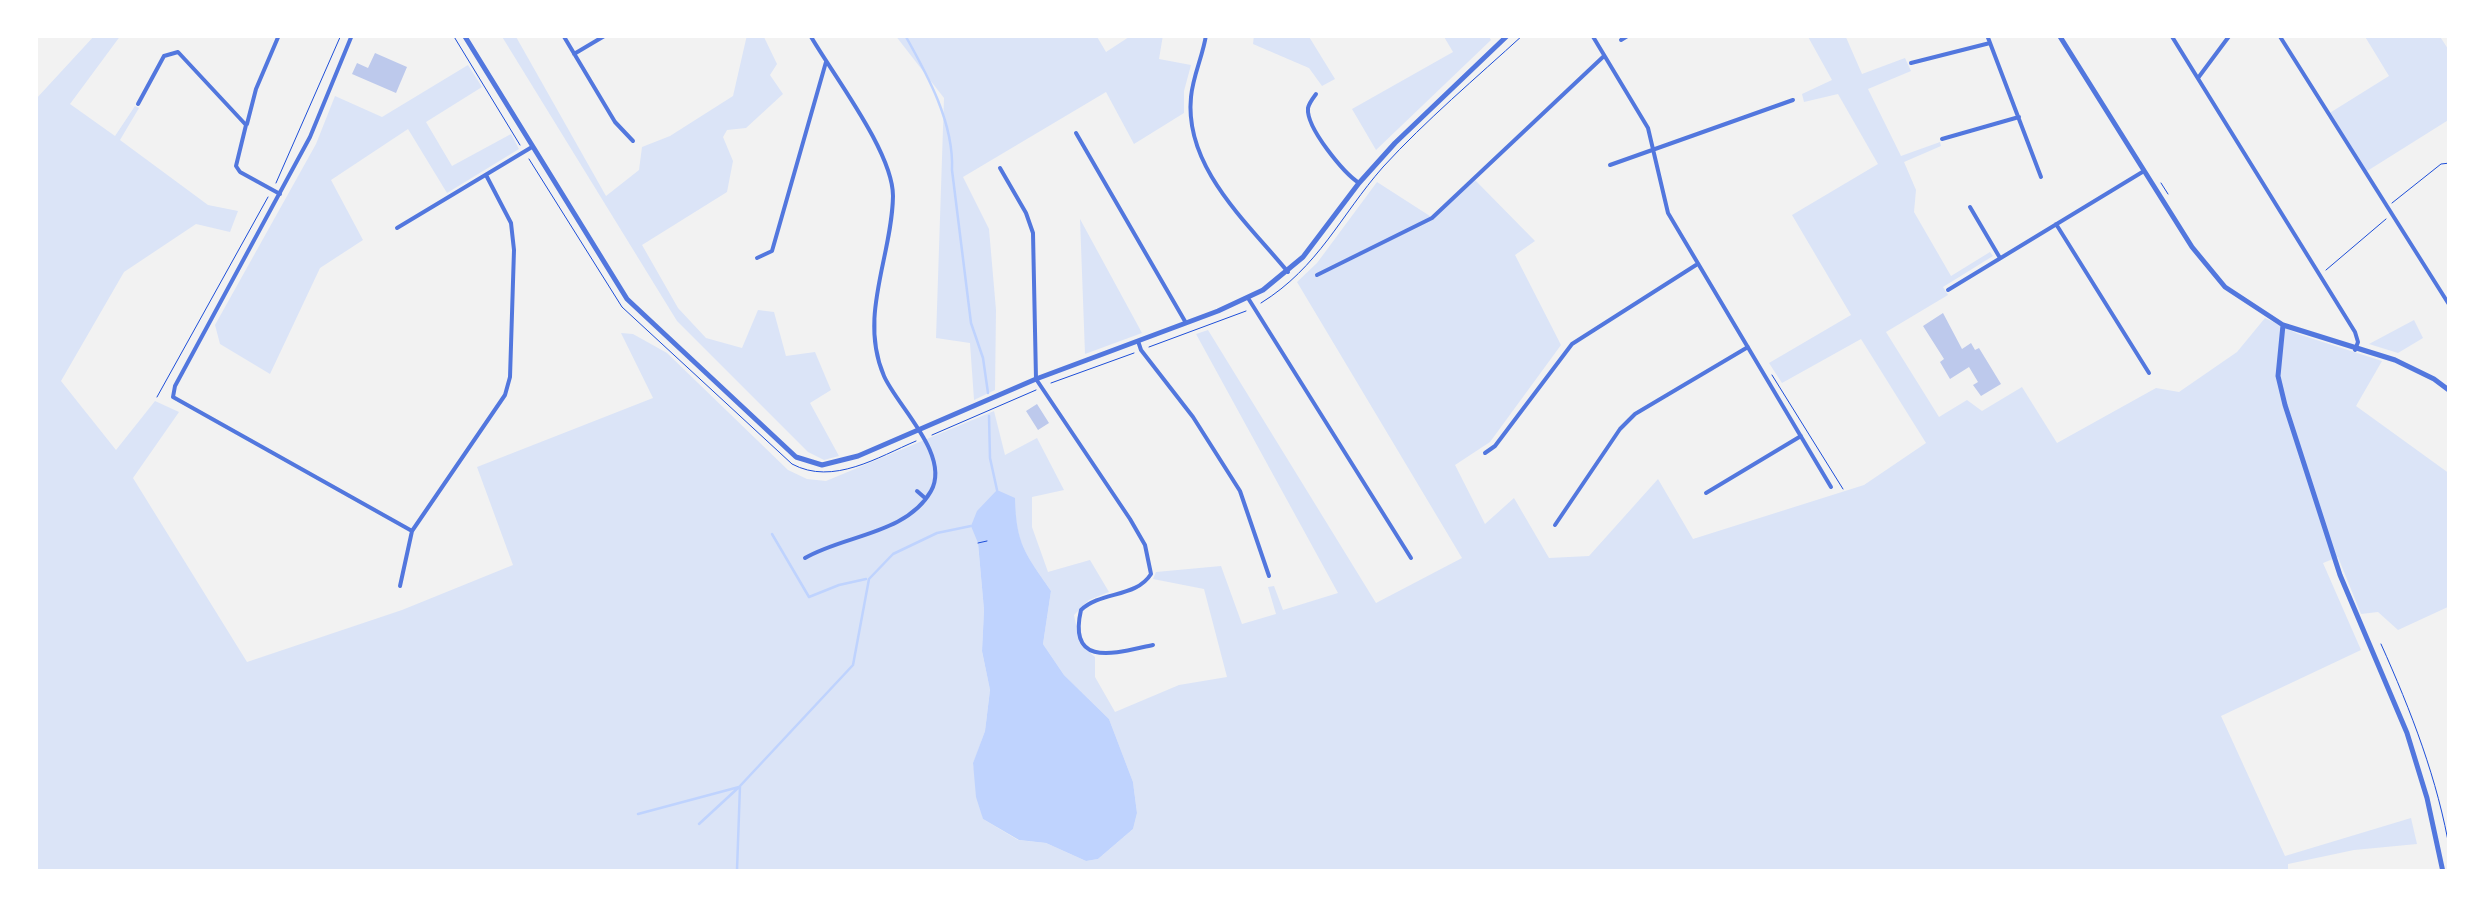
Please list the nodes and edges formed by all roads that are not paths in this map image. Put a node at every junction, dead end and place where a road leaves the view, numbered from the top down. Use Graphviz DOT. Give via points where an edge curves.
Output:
graph roads {
  1 [pos="279,35"];
  2 [pos="352,35"];
  3 [pos="464,35"];
  4 [pos="563,35"];
  5 [pos="606,35"];
  6 [pos="810,35"];
  7 [pos="1206,35"];
  8 [pos="1508,35"];
  9 [pos="1592,35"];
  10 [pos="1629,35"];
  11 [pos="1987,35"];
  12 [pos="2059,35"];
  13 [pos="2171,35"];
  14 [pos="2230,35"];
  15 [pos="2279,35"];
  16 [pos="1622,40"];
  17 [pos="1990,43"];
  18 [pos="574,54"];
  19 [pos="1605,56"];
  20 [pos="826,62"];
  21 [pos="1911,63"];
  22 [pos="2198,78"];
  23 [pos="1316,94"];
  24 [pos="1793,100"];
  25 [pos="138,104"];
  26 [pos="2019,117"];
  27 [pos="246,125"];
  28 [pos="1076,133"];
  29 [pos="1942,139"];
  30 [pos="632,140"];
  31 [pos="532,147"];
  32 [pos="1656,150"];
  33 [pos="1610,166"];
  34 [pos="1000,168"];
  35 [pos="2144,171"];
  36 [pos="486,174"];
  37 [pos="2041,177"];
  38 [pos="1359,183"];
  39 [pos="280,194"];
  40 [pos="1970,207"];
  41 [pos="2056,224"];
  42 [pos="397,228"];
  43 [pos="757,258"];
  44 [pos="2000,258"];
  45 [pos="1696,264"];
  46 [pos="1288,272"];
  47 [pos="1316,275"];
  48 [pos="1948,290"];
  49 [pos="1248,298"];
  50 [pos="2450,306"];
  51 [pos="1186,323"];
  52 [pos="2282,325"];
  53 [pos="1138,341"];
  54 [pos="1748,347"];
  55 [pos="2355,350"];
  56 [pos="2149,374"];
  57 [pos="1036,379"];
  58 [pos="2450,391"];
  59 [pos="920,430"];
  60 [pos="1802,435"];
  61 [pos="1485,453"];
  62 [pos="1831,487"];
  63 [pos="917,490"];
  64 [pos="1706,493"];
  65 [pos="926,498"];
  66 [pos="1554,525"];
  67 [pos="412,530"];
  68 [pos="805,558"];
  69 [pos="1412,558"];
  70 [pos="1269,576"];
  71 [pos="400,586"];
  72 [pos="1152,645"];
  73 [pos="2443,872"];
  1 -- 27 [label="street"];
  2 -- 39 [label="street"];
  3 -- 31 [label="street"];
  4 -- 18 [label="street"];
  5 -- 18 [label="street"];
  6 -- 20 [label="street"];
  7 -- 46 [label="street" via="1191,100 1197,148 1228,199"];
  8 -- 38 [label="street"];
  9 -- 19 [label="street"];
  10 -- 16 [label="street"];
  11 -- 17 [label="street"];
  12 -- 35 [label="street"];
  13 -- 22 [label="street"];
  14 -- 22 [label="street"];
  15 -- 50 [label="street"];
  17 -- 21 [label="street"];
  17 -- 26 [label="street"];
  18 -- 30 [label="street"];
  19 -- 32 [label="street"];
  19 -- 47 [label="street" via="1432,218"];
  20 -- 43 [label="street" via="772,252"];
  20 -- 59 [label="street" via="889,172 893,196 872,329 886,380"];
  22 -- 55 [label="street" via="2355,332"];
  23 -- 38 [label="street" via="1310,118 1340,168"];
  24 -- 32 [label="street"];
  25 -- 27 [label="street" via="164,56 178,52"];
  26 -- 29 [label="street"];
  26 -- 37 [label="street"];
  27 -- 39 [label="street" via="236,166"];
  28 -- 51 [label="street"];
  31 -- 36 [label="street"];
  31 -- 59 [label="street" via="627,299 796,456 833,463"];
  32 -- 33 [label="street"];
  32 -- 45 [label="street" via="1666,209"];
  34 -- 57 [label="street" via="1033,233"];
  35 -- 41 [label="street"];
  35 -- 52 [label="street" via="2214,276"];
  36 -- 42 [label="street"];
  36 -- 67 [label="street" via="511,223 510,377 505,395"];
  38 -- 46 [label="street"];
  39 -- 67 [label="street" via="172,396"];
  40 -- 44 [label="street"];
  41 -- 44 [label="street"];
  41 -- 56 [label="street"];
  44 -- 48 [label="street"];
  45 -- 54 [label="street"];
  45 -- 61 [label="street" via="1572,344"];
  46 -- 49 [label="street"];
  49 -- 51 [label="street"];
  49 -- 69 [label="street"];
  51 -- 53 [label="street"];
  52 -- 55 [label="street"];
  52 -- 73 [label="street" via="2278,376 2285,405 2340,575 2407,733"];
  53 -- 57 [label="street"];
  53 -- 70 [label="street" via="1240,492"];
  54 -- 60 [label="street"];
  54 -- 66 [label="street" via="1635,414"];
  55 -- 58 [label="street" via="2395,360"];
  57 -- 59 [label="street"];
  57 -- 72 [label="street" via="1130,519 1150,566 1140,586 1081,610 1082,642 1103,656"];
  59 -- 65 [label="street" via="936,476"];
  60 -- 62 [label="street"];
  60 -- 64 [label="street"];
  63 -- 65 [label="street"];
  65 -- 68 [label="street" via="899,521"];
  67 -- 71 [label="street"];
}
